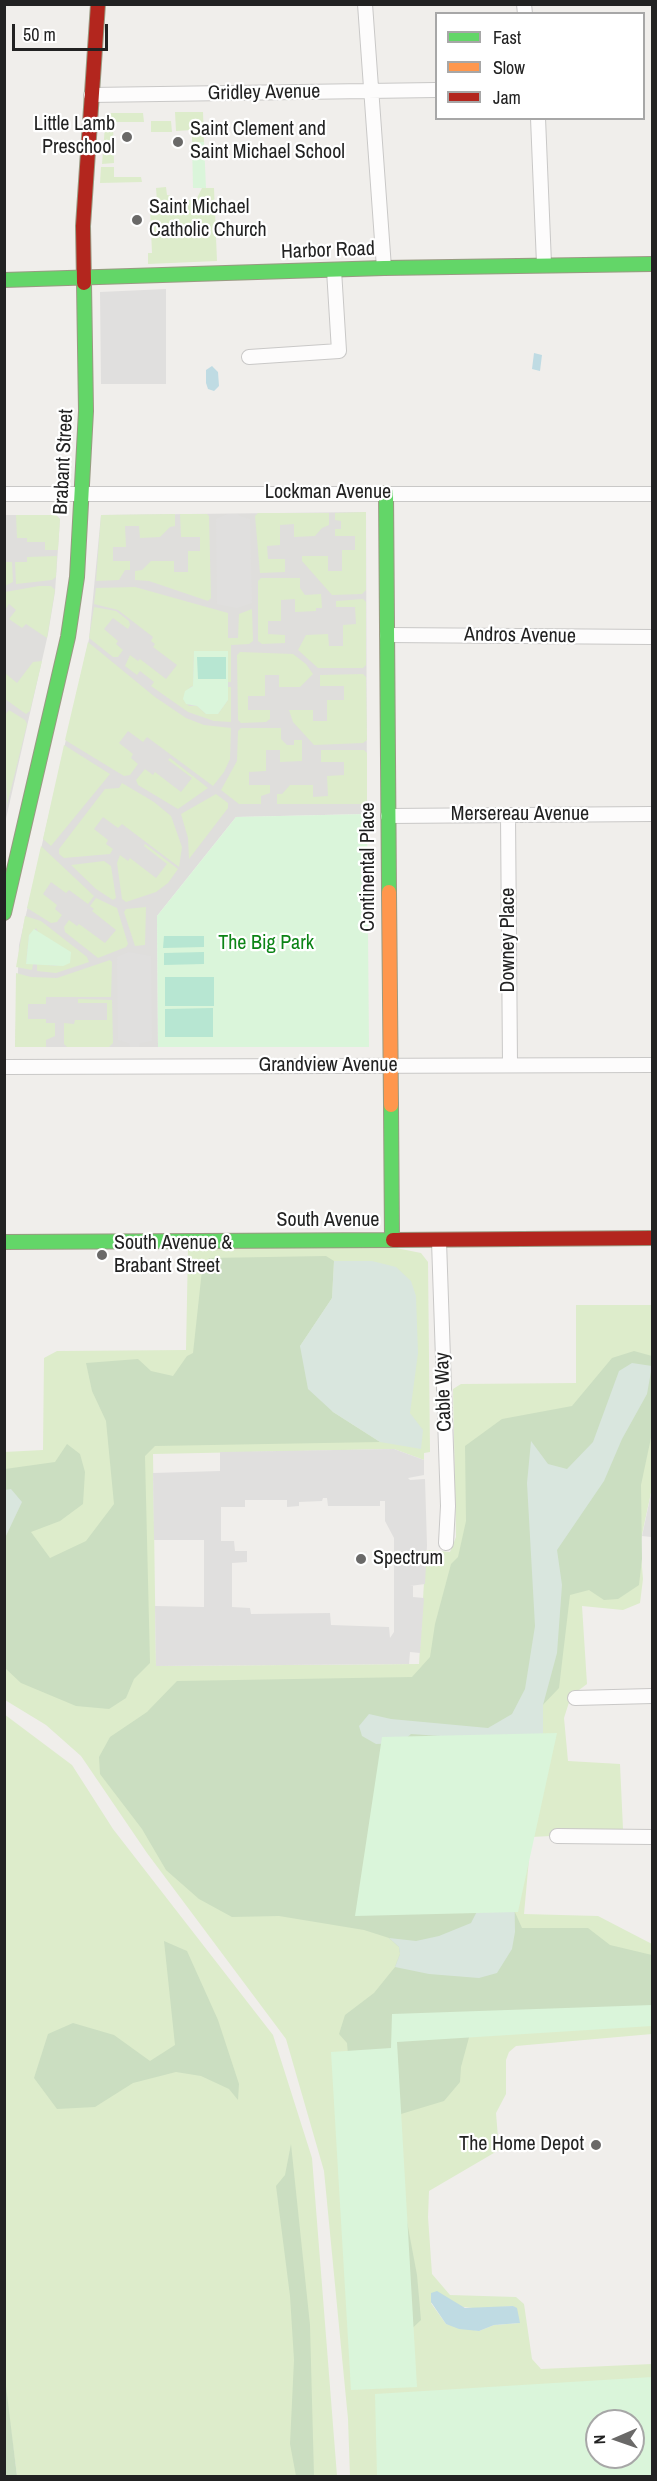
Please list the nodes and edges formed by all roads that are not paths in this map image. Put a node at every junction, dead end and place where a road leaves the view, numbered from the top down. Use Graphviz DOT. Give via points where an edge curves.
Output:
graph roads {
  1 [pos="98,4"];
  2 [pos="365,4"];
  3 [pos="435,90"];
  4 [pos="372,92"];
  5 [pos="91,95"];
  6 [pos="538,120"];
  7 [pos="544,264"];
  8 [pos="652,264"];
  9 [pos="384,268"];
  10 [pos="334,270"];
  11 [pos="83,279"];
  12 [pos="4,280"];
  13 [pos="249,357"];
  14 [pos="386,493"];
  15 [pos="4,494"];
  16 [pos="83,494"];
  17 [pos="652,494"];
  18 [pos="387,635"];
  19 [pos="652,637"];
  20 [pos="652,814"];
  21 [pos="508,815"];
  22 [pos="388,816"];
  23 [pos="4,913"];
  24 [pos="510,1065"];
  25 [pos="652,1065"];
  26 [pos="390,1066"];
  27 [pos="4,1067"];
  28 [pos="652,1238"];
  29 [pos="392,1240"];
  30 [pos="439,1241"];
  31 [pos="4,1242"];
  32 [pos="446,1543"];
  33 [pos="652,1696"];
  34 [pos="576,1698"];
  35 [pos="557,1836"];
  36 [pos="652,1837"];
  1 -- 5 [label="street, Brabant Street"];
  2 -- 4 [label="street"];
  3 -- 4 [label="street, Gridley Avenue"];
  4 -- 5 [label="street, Gridley Avenue"];
  4 -- 9 [label="street"];
  5 -- 11 [label="street, Brabant Street" via="83,207"];
  6 -- 7 [label="street"];
  7 -- 8 [label="street, Harbor Road"];
  7 -- 9 [label="street, Harbor Road"];
  9 -- 10 [label="street, Harbor Road"];
  10 -- 11 [label="street, Harbor Road"];
  10 -- 13 [label="street" via="339,351"];
  11 -- 12 [label="street, Harbor Road"];
  11 -- 16 [label="street, Brabant Street" via="87,377"];
  14 -- 16 [label="street, Lockman Avenue"];
  14 -- 17 [label="street, Lockman Avenue"];
  14 -- 18 [label="street, Continental Place"];
  15 -- 16 [label="street, Lockman Avenue"];
  16 -- 23 [label="street, Brabant Street" via="68,637"];
  18 -- 19 [label="street, Andros Avenue"];
  18 -- 22 [label="street, Continental Place"];
  20 -- 21 [label="street, Mersereau Avenue"];
  21 -- 22 [label="street, Mersereau Avenue"];
  21 -- 24 [label="street, Downey Place"];
  22 -- 26 [label="street, Continental Place"];
  24 -- 25 [label="street, Grandview Avenue"];
  24 -- 26 [label="street, Grandview Avenue"];
  26 -- 27 [label="street, Grandview Avenue"];
  26 -- 29 [label="street, Continental Place"];
  28 -- 30 [label="street, South Avenue"];
  29 -- 30 [label="street, South Avenue"];
  29 -- 31 [label="street, South Avenue"];
  30 -- 32 [label="street, Cable Way"];
  33 -- 34 [label="street"];
  35 -- 36 [label="street"];
}
